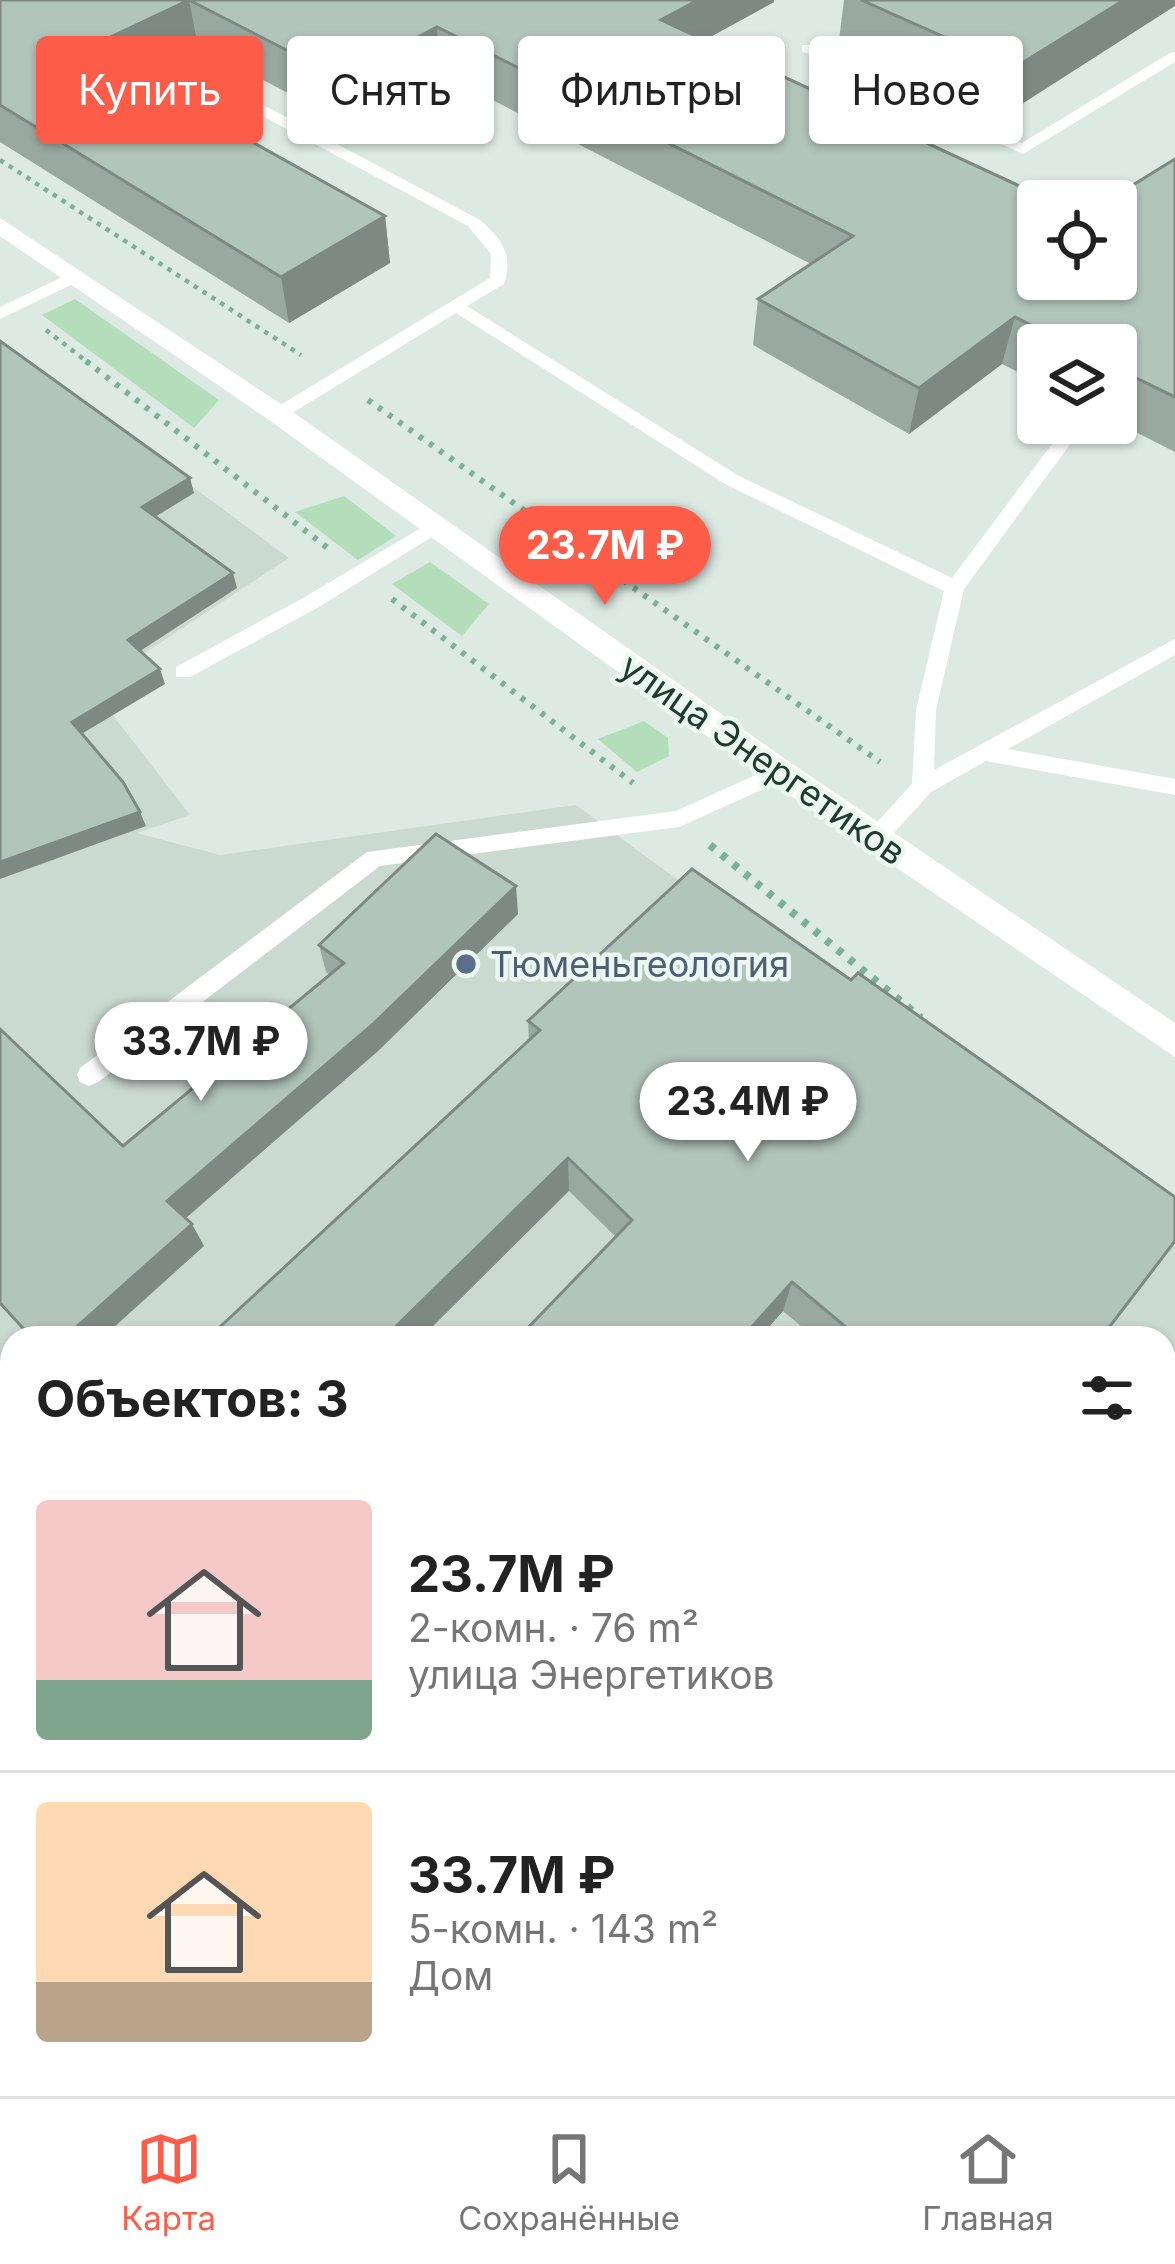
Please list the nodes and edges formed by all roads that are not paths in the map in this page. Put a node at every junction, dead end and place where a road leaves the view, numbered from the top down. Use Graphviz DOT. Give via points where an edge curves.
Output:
graph roads {
  1 [pos="807,48"];
  2 [pos="1175,56"];
  3 [pos="263,111"];
  4 [pos="0,225"];
  5 [pos="75,276"];
  6 [pos="456,306"];
  7 [pos="7,310"];
  8 [pos="278,414"];
  9 [pos="1061,444"];
  10 [pos="433,527"];
  11 [pos="955,588"];
  12 [pos="1175,646"];
  13 [pos="183,672"];
  14 [pos="983,752"];
  15 [pos="780,772"];
  16 [pos="921,788"];
  17 [pos="1175,788"];
  18 [pos="875,838"];
  19 [pos="1175,1042"];
  20 [pos="89,1075"];
  1 -- 2 [label="lane" via="1023,149"];
  3 -- 6 [label="lane" via="496,240 499,280"];
  4 -- 5 [label="street, улица Энергетиков"];
  5 -- 7 [label="lane"];
  5 -- 8 [label="street, улица Энергетиков"];
  6 -- 8 [label="lane"];
  6 -- 11 [label="lane" via="732,480"];
  8 -- 10 [label="street, улица Энергетиков"];
  9 -- 11 [label="lane"];
  10 -- 13 [label="lane"];
  10 -- 15 [label="street, улица Энергетиков"];
  11 -- 16 [label="lane" via="926,710"];
  12 -- 14 [label="lane"];
  14 -- 16 [label="lane"];
  14 -- 17 [label="lane"];
  15 -- 18 [label="street, улица Энергетиков"];
  15 -- 20 [label="lane" via="679,819 375,859"];
  16 -- 18 [label="lane"];
  18 -- 19 [label="street, улица Энергетиков"];
}
